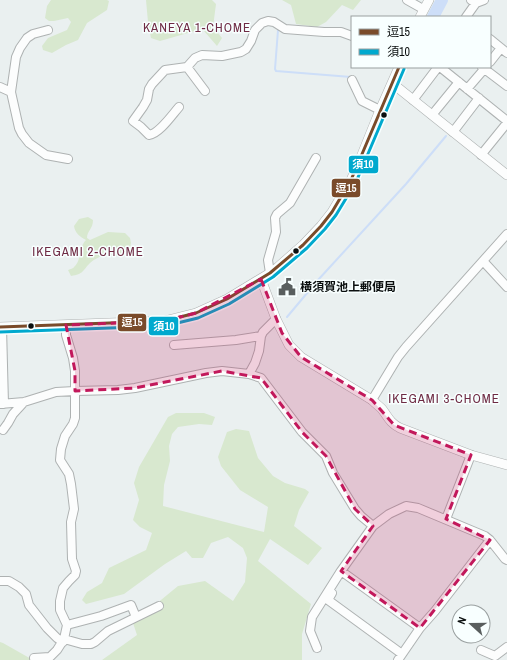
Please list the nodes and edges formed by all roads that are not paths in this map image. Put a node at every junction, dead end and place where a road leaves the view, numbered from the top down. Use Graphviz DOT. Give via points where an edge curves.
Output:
graph roads {
  1 [pos="407,0"];
  2 [pos="428,0"];
  3 [pos="477,1"];
  4 [pos="422,13"];
  5 [pos="467,16"];
  6 [pos="48,30"];
  7 [pos="351,36"];
  8 [pos="491,40"];
  9 [pos="504,51"];
  10 [pos="491,61"];
  11 [pos="187,66"];
  12 [pos="399,68"];
  13 [pos="438,68"];
  14 [pos="440,68"];
  15 [pos="484,68"];
  16 [pos="352,80"];
  17 [pos="459,82"];
  18 [pos="392,83"];
  19 [pos="507,86"];
  20 [pos="0,87"];
  21 [pos="467,89"];
  22 [pos="205,91"];
  23 [pos="11,92"];
  24 [pos="479,98"];
  25 [pos="413,100"];
  26 [pos="179,107"];
  27 [pos="380,110"];
  28 [pos="432,115"];
  29 [pos="507,122"];
  30 [pos="453,132"];
  31 [pos="482,155"];
  32 [pos="316,158"];
  33 [pos="68,159"];
  34 [pos="507,175"];
  35 [pos="507,234"];
  36 [pos="483,261"];
  37 [pos="270,273"];
  38 [pos="261,279"];
  39 [pos="507,287"];
  40 [pos="276,320"];
  41 [pos="66,325"];
  42 [pos="1,327"];
  43 [pos="261,336"];
  44 [pos="174,345"];
  45 [pos="1,348"];
  46 [pos="249,374"];
  47 [pos="2,375"];
  48 [pos="75,390"];
  49 [pos="372,400"];
  50 [pos="24,402"];
  51 [pos="2,404"];
  52 [pos="2,430"];
  53 [pos="471,454"];
  54 [pos="507,465"];
  55 [pos="446,520"];
  56 [pos="373,526"];
  57 [pos="490,540"];
  58 [pos="507,560"];
  59 [pos="341,571"];
  60 [pos="0,581"];
  61 [pos="330,588"];
  62 [pos="159,606"];
  63 [pos="136,617"];
  64 [pos="67,625"];
  65 [pos="420,628"];
  66 [pos="63,640"];
  67 [pos="507,647"];
  68 [pos="317,648"];
  69 [pos="481,650"];
  70 [pos="400,657"];
  71 [pos="34,658"];
  1 -- 4 [label="street"];
  2 -- 4 [label="street"];
  3 -- 5 [label="street"];
  6 -- 23 [label="street" via="33,34 20,48 16,57"];
  7 -- 11 [label="street" via="341,32 285,29 268,21 256,30 246,49 222,56 202,55"];
  8 -- 9 [label="street"];
  9 -- 10 [label="street"];
  11 -- 22 [label="street"];
  11 -- 26 [label="street" via="165,70 152,84 147,100 133,121 149,135 154,134"];
  12 -- 18 [label="street"];
  13 -- 25 [label="street"];
  14 -- 17 [label="street"];
  15 -- 19 [label="street"];
  15 -- 21 [label="street"];
  16 -- 27 [label="street" via="362,101"];
  17 -- 21 [label="street"];
  17 -- 28 [label="street"];
  18 -- 25 [label="street"];
  18 -- 27 [label="street"];
  20 -- 23 [label="street"];
  21 -- 24 [label="street"];
  23 -- 33 [label="street" via="19,128 29,143 46,155"];
  24 -- 29 [label="street"];
  24 -- 30 [label="street"];
  25 -- 28 [label="street"];
  27 -- 37 [label="street" via="351,180 332,212 303,245"];
  28 -- 30 [label="street"];
  29 -- 31 [label="street"];
  30 -- 31 [label="street"];
  31 -- 34 [label="street"];
  32 -- 37 [label="street" via="290,204 275,218 276,232 268,260"];
  35 -- 36 [label="street"];
  36 -- 39 [label="street"];
  36 -- 49 [label="street" via="398,357"];
  37 -- 38 [label="street"];
  38 -- 40 [label="street"];
  38 -- 41 [label="street" via="196,313 164,321"];
  40 -- 43 [label="street"];
  40 -- 49 [label="street" via="290,345 301,357"];
  41 -- 42 [label="street"];
  41 -- 48 [label="street" via="75,371"];
  42 -- 45 [label="street"];
  43 -- 44 [label="street"];
  43 -- 46 [label="street" via="259,351"];
  45 -- 47 [label="street"];
  46 -- 48 [label="street" via="222,370 135,388"];
  46 -- 56 [label="street" via="260,378 297,426 326,456 333,473 355,509"];
  47 -- 51 [label="street"];
  48 -- 50 [label="street" via="56,392"];
  48 -- 64 [label="street" via="75,418 65,436 60,460 70,474 74,510 71,522 72,559 76,575 63,588 60,601 60,610"];
  49 -- 53 [label="street" via="394,425"];
  50 -- 51 [label="street"];
  50 -- 52 [label="street"];
  53 -- 54 [label="street"];
  53 -- 55 [label="street"];
  55 -- 56 [label="street" via="418,508 406,506"];
  55 -- 57 [label="street"];
  56 -- 59 [label="street"];
  57 -- 58 [label="street"];
  57 -- 65 [label="street"];
  59 -- 61 [label="street"];
  59 -- 65 [label="street"];
  60 -- 66 [label="street" via="9,581 19,587 47,628"];
  61 -- 68 [label="street" via="312,617 310,631"];
  61 -- 70 [label="street" via="334,591 328,600"];
  62 -- 63 [label="street"];
  63 -- 64 [label="street" via="131,605"];
  63 -- 66 [label="street" via="108,631 91,644"];
  64 -- 66 [label="street"];
  65 -- 70 [label="street"];
  66 -- 71 [label="street" via="50,657"];
  67 -- 69 [label="street" via="495,656"];
}
